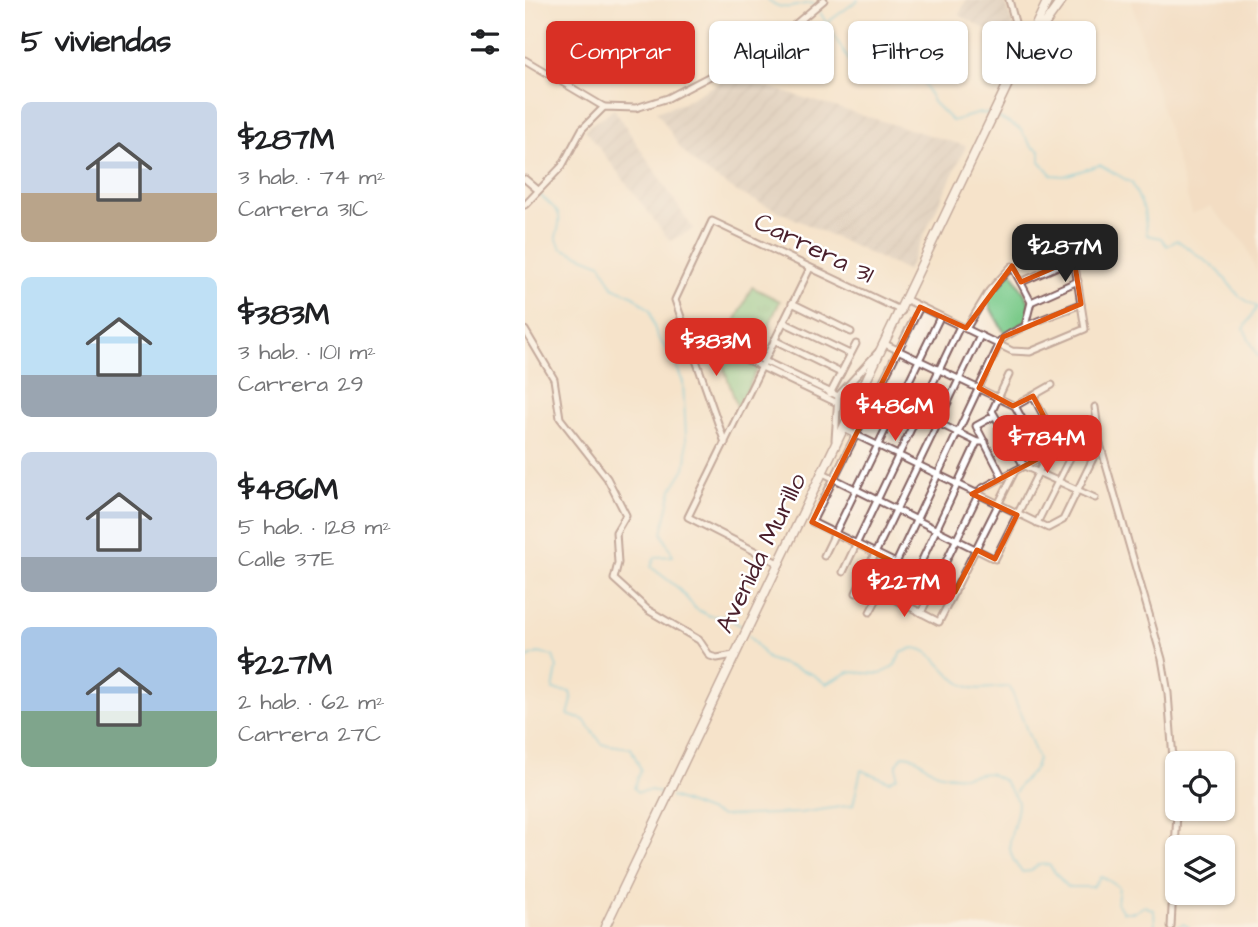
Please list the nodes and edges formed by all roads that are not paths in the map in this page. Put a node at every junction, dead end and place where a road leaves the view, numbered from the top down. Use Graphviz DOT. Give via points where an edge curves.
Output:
graph roads {
  1 [pos="824,0"];
  2 [pos="1009,0"];
  3 [pos="1048,0"];
  4 [pos="1062,0"];
  5 [pos="1015,21"];
  6 [pos="1039,21"];
  7 [pos="1046,21"];
  8 [pos="525,60"];
  9 [pos="1010,84"];
  10 [pos="604,107"];
  11 [pos="525,179"];
  12 [pos="538,190"];
  13 [pos="525,205"];
  14 [pos="1025,258"];
  15 [pos="1074,259"];
  16 [pos="810,268"];
  17 [pos="1078,281"];
  18 [pos="1021,282"];
  19 [pos="907,300"];
  20 [pos="1031,302"];
  21 [pos="792,303"];
  22 [pos="1081,304"];
  23 [pos="920,307"];
  24 [pos="902,311"];
  25 [pos="940,317"];
  26 [pos="684,322"];
  27 [pos="783,322"];
  28 [pos="1025,326"];
  29 [pos="963,327"];
  30 [pos="525,330"];
  31 [pos="687,331"];
  32 [pos="851,332"];
  33 [pos="980,336"];
  34 [pos="774,340"];
  35 [pos="856,344"];
  36 [pos="998,344"];
  37 [pos="885,346"];
  38 [pos="897,349"];
  39 [pos="850,354"];
  40 [pos="920,360"];
  41 [pos="763,363"];
  42 [pos="940,369"];
  43 [pos="841,373"];
  44 [pos="1009,375"];
  45 [pos="959,378"];
  46 [pos="1052,386"];
  47 [pos="865,387"];
  48 [pos="979,388"];
  49 [pos="876,392"];
  50 [pos="829,396"];
  51 [pos="1033,396"];
  52 [pos="998,398"];
  53 [pos="837,399"];
  54 [pos="900,403"];
  55 [pos="1015,406"];
  56 [pos="1095,407"];
  57 [pos="919,413"];
  58 [pos="995,416"];
  59 [pos="939,422"];
  60 [pos="844,429"];
  61 [pos="958,432"];
  62 [pos="856,434"];
  63 [pos="977,442"];
  64 [pos="985,442"];
  65 [pos="725,443"];
  66 [pos="1100,444"];
  67 [pos="879,446"];
  68 [pos="835,447"];
  69 [pos="1060,447"];
  70 [pos="1045,455"];
  71 [pos="898,456"];
  72 [pos="918,466"];
  73 [pos="1024,466"];
  74 [pos="1015,471"];
  75 [pos="1038,472"];
  76 [pos="823,473"];
  77 [pos="938,477"];
  78 [pos="833,478"];
  79 [pos="1003,478"];
  80 [pos="1059,481"];
  81 [pos="958,487"];
  82 [pos="857,490"];
  83 [pos="1078,490"];
  84 [pos="977,496"];
  85 [pos="1095,498"];
  86 [pos="877,500"];
  87 [pos="998,506"];
  88 [pos="897,509"];
  89 [pos="1017,515"];
  90 [pos="917,520"];
  91 [pos="1037,523"];
  92 [pos="936,530"];
  93 [pos="836,534"];
  94 [pos="957,540"];
  95 [pos="856,544"];
  96 [pos="977,550"];
  97 [pos="876,553"];
  98 [pos="824,556"];
  99 [pos="897,563"];
  100 [pos="780,564"];
  101 [pos="843,572"];
  102 [pos="917,572"];
  103 [pos="936,583"];
  104 [pos="881,592"];
  105 [pos="955,592"];
  106 [pos="856,593"];
  107 [pos="902,603"];
  108 [pos="870,612"];
  109 [pos="921,613"];
  110 [pos="734,656"];
  111 [pos="605,927"];
  112 [pos="1171,927"];
  1 -- 10 [label="street" via="755,54 668,98 636,108"];
  2 -- 5 [label="street"];
  3 -- 6 [label="main road, Avenida Murillo"];
  4 -- 7 [label="main road, Avenida Murillo"];
  8 -- 10 [label="street"];
  9 -- 19 [label="main road, Avenida Murillo"];
  10 -- 12 [label="street" via="582,129 562,166"];
  11 -- 12 [label="street"];
  12 -- 13 [label="street"];
  14 -- 15 [label="street" via="1070,235"];
  15 -- 17 [label="street"];
  15 -- 18 [label="street"];
  16 -- 21 [label="street"];
  16 -- 24 [label="street, Carrera 31"];
  16 -- 26 [label="street, Carrera 31" via="713,220 675,300"];
  17 -- 20 [label="street"];
  17 -- 22 [label="street"];
  18 -- 20 [label="street"];
  18 -- 29 [label="street" via="1012,266"];
  19 -- 23 [label="street"];
  19 -- 24 [label="main road, Avenida Murillo"];
  20 -- 28 [label="street"];
  21 -- 27 [label="street"];
  21 -- 32 [label="street"];
  22 -- 28 [label="street"];
  22 -- 36 [label="street" via="1085,329 1041,348 1017,352"];
  23 -- 25 [label="street"];
  23 -- 38 [label="street"];
  24 -- 37 [label="main road, Avenida Murillo"];
  25 -- 29 [label="street"];
  25 -- 40 [label="street"];
  26 -- 31 [label="street"];
  26 -- 41 [label="street"];
  27 -- 34 [label="street"];
  27 -- 39 [label="street"];
  28 -- 36 [label="street"];
  29 -- 33 [label="street"];
  29 -- 42 [label="street"];
  30 -- 110 [label="street" via="554,379 561,418 607,478 625,515 616,532 616,582 699,640 710,656"];
  31 -- 41 [label="street"];
  31 -- 65 [label="street"];
  33 -- 36 [label="street"];
  33 -- 45 [label="street"];
  34 -- 41 [label="street"];
  34 -- 43 [label="street"];
  35 -- 39 [label="street"];
  36 -- 48 [label="street"];
  37 -- 38 [label="street"];
  37 -- 47 [label="main road, Avenida Murillo"];
  37 -- 53 [label="street"];
  38 -- 40 [label="street"];
  38 -- 49 [label="street"];
  39 -- 43 [label="street"];
  40 -- 42 [label="street"];
  40 -- 54 [label="street"];
  41 -- 50 [label="street"];
  41 -- 65 [label="street"];
  42 -- 45 [label="street"];
  42 -- 57 [label="street"];
  43 -- 50 [label="street"];
  44 -- 52 [label="street"];
  45 -- 48 [label="street"];
  45 -- 59 [label="street"];
  46 -- 51 [label="street"];
  47 -- 49 [label="street"];
  47 -- 60 [label="main road, Avenida Murillo"];
  48 -- 52 [label="street"];
  48 -- 61 [label="street"];
  49 -- 54 [label="street"];
  49 -- 62 [label="street"];
  50 -- 53 [label="street"];
  51 -- 55 [label="street"];
  51 -- 69 [label="street"];
  52 -- 55 [label="street"];
  52 -- 58 [label="street" via="992,411"];
  53 -- 68 [label="street"];
  54 -- 57 [label="street"];
  54 -- 67 [label="street"];
  55 -- 70 [label="street"];
  56 -- 66 [label="street"];
  57 -- 59 [label="street"];
  57 -- 71 [label="street"];
  58 -- 64 [label="street" via="976,426"];
  58 -- 73 [label="street"];
  59 -- 61 [label="street"];
  59 -- 72 [label="street"];
  60 -- 62 [label="street"];
  60 -- 68 [label="main road, Avenida Murillo"];
  61 -- 63 [label="street"];
  61 -- 77 [label="street"];
  62 -- 67 [label="street"];
  62 -- 78 [label="street"];
  63 -- 64 [label="street"];
  63 -- 81 [label="street"];
  64 -- 79 [label="street"];
  65 -- 100 [label="street" via="688,517"];
  66 -- 83 [label="street"];
  66 -- 112 [label="street" via="1168,693 1177,813"];
  67 -- 71 [label="street"];
  67 -- 82 [label="street"];
  68 -- 76 [label="main road, Avenida Murillo"];
  69 -- 70 [label="street"];
  69 -- 80 [label="street" via="1079,437"];
  70 -- 73 [label="street"];
  70 -- 75 [label="street"];
  71 -- 72 [label="street"];
  71 -- 86 [label="street"];
  72 -- 77 [label="street"];
  72 -- 88 [label="street"];
  73 -- 74 [label="street"];
  73 -- 75 [label="street"];
  74 -- 79 [label="street"];
  74 -- 87 [label="street"];
  75 -- 80 [label="street"];
  75 -- 89 [label="street"];
  76 -- 78 [label="street"];
  76 -- 100 [label="main road, Avenida Murillo"];
  77 -- 81 [label="street"];
  77 -- 90 [label="street"];
  78 -- 82 [label="street"];
  78 -- 93 [label="street" via="812,522"];
  79 -- 84 [label="street"];
  80 -- 83 [label="street"];
  80 -- 91 [label="street"];
  81 -- 84 [label="street"];
  81 -- 92 [label="street"];
  82 -- 86 [label="street"];
  82 -- 93 [label="street"];
  83 -- 85 [label="street"];
  83 -- 91 [label="street" via="1063,520 1053,527"];
  84 -- 87 [label="street"];
  84 -- 94 [label="street"];
  86 -- 88 [label="street"];
  86 -- 95 [label="street"];
  87 -- 89 [label="street"];
  87 -- 96 [label="street"];
  88 -- 90 [label="street"];
  88 -- 97 [label="street"];
  89 -- 91 [label="street"];
  89 -- 96 [label="street" via="995,559"];
  90 -- 92 [label="street"];
  90 -- 99 [label="street"];
  92 -- 94 [label="street"];
  92 -- 102 [label="street"];
  93 -- 95 [label="street"];
  93 -- 98 [label="street"];
  94 -- 96 [label="street"];
  94 -- 103 [label="street"];
  95 -- 97 [label="street"];
  95 -- 101 [label="street"];
  96 -- 105 [label="street"];
  97 -- 99 [label="street"];
  97 -- 106 [label="street"];
  99 -- 102 [label="street"];
  99 -- 104 [label="street"];
  100 -- 110 [label="main road, Avenida Murillo"];
  102 -- 103 [label="street"];
  102 -- 107 [label="street"];
  103 -- 105 [label="street"];
  103 -- 109 [label="street"];
  104 -- 107 [label="street"];
  104 -- 108 [label="street"];
  105 -- 109 [label="street" via="939,622"];
  107 -- 109 [label="street"];
  110 -- 111 [label="main road, Avenida Murillo"];
}
